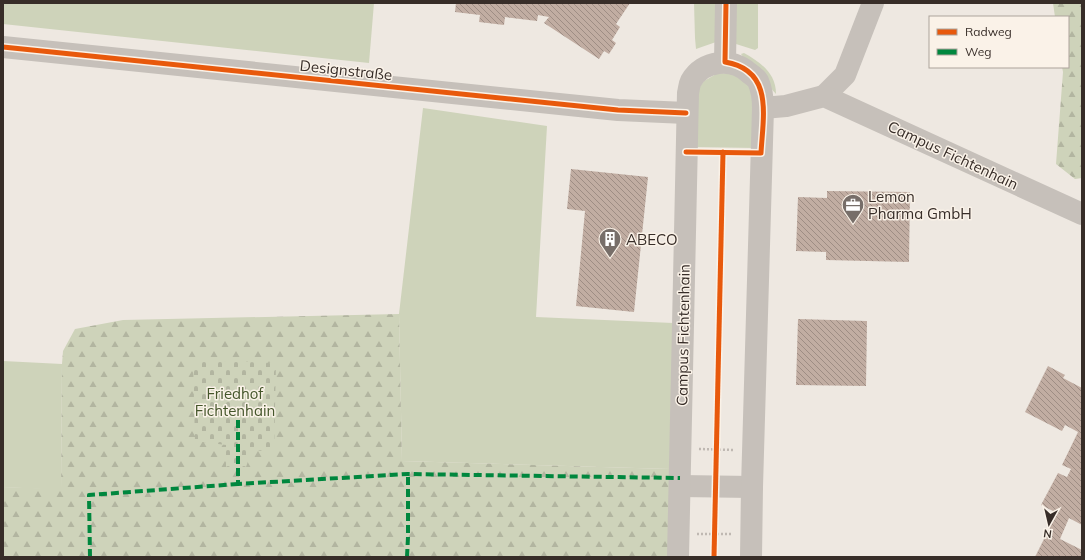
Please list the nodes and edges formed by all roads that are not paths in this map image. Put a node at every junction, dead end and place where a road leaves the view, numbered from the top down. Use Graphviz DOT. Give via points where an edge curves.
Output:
graph roads {
  1 [pos="726,3"];
  2 [pos="873,3"];
  3 [pos="3,47"];
  4 [pos="726,62"];
  5 [pos="824,96"];
  6 [pos="763,108"];
  7 [pos="686,113"];
  8 [pos="1082,214"];
  9 [pos="680,486"];
  10 [pos="752,487"];
  11 [pos="678,557"];
  12 [pos="751,557"];
  1 -- 4 [label="street"];
  2 -- 5 [label="street" via="844,75"];
  3 -- 7 [label="street, Designstraße" via="618,110"];
  4 -- 6 [label="street" via="736,64 757,80"];
  4 -- 7 [label="street, Campus Fichtenhain" via="713,64 697,73 690,82"];
  5 -- 6 [label="street" via="786,106"];
  5 -- 8 [label="street, Campus Fichtenhain"];
  6 -- 10 [label="street"];
  7 -- 9 [label="street, Campus Fichtenhain"];
  9 -- 10 [label="street"];
  9 -- 11 [label="street, Campus Fichtenhain"];
  10 -- 12 [label="street"];
}
